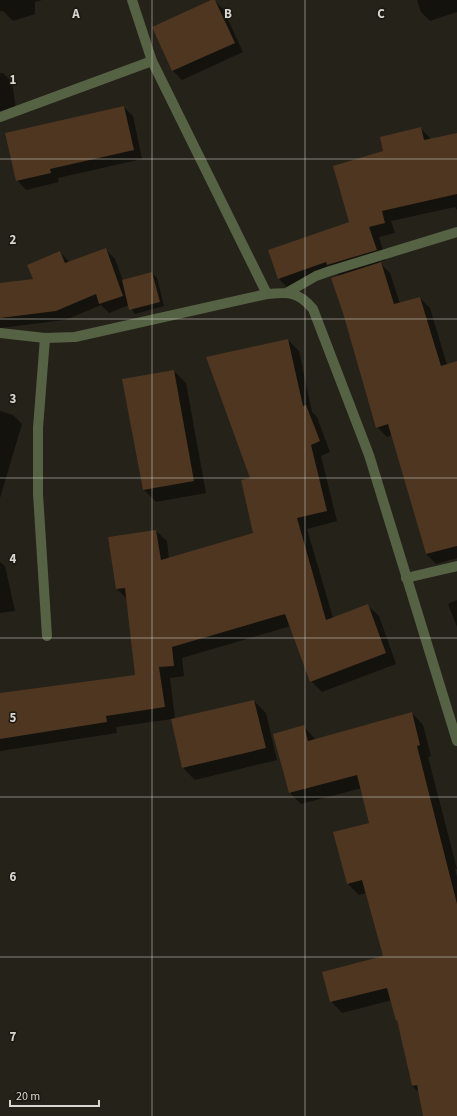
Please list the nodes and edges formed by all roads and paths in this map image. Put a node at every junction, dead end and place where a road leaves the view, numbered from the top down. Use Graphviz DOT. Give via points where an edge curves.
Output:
graph roads {
  1 [pos="132,0"];
  2 [pos="152,61"];
  3 [pos="0,117"];
  4 [pos="457,232"];
  5 [pos="288,292"];
  6 [pos="267,294"];
  7 [pos="0,333"];
  8 [pos="45,338"];
  9 [pos="457,566"];
  10 [pos="406,578"];
  11 [pos="47,636"];
  12 [pos="457,741"];
  1 -- 2 [label="street"];
  2 -- 3 [label="street"];
  2 -- 6 [label="street"];
  4 -- 5 [label="street" via="330,271"];
  5 -- 6 [label="street"];
  5 -- 10 [label="street" via="304,298 314,309 369,455"];
  6 -- 8 [label="street" via="75,337"];
  7 -- 8 [label="street"];
  8 -- 11 [label="street" via="38,435 38,494"];
  9 -- 10 [label="street"];
  10 -- 12 [label="street"];
}
